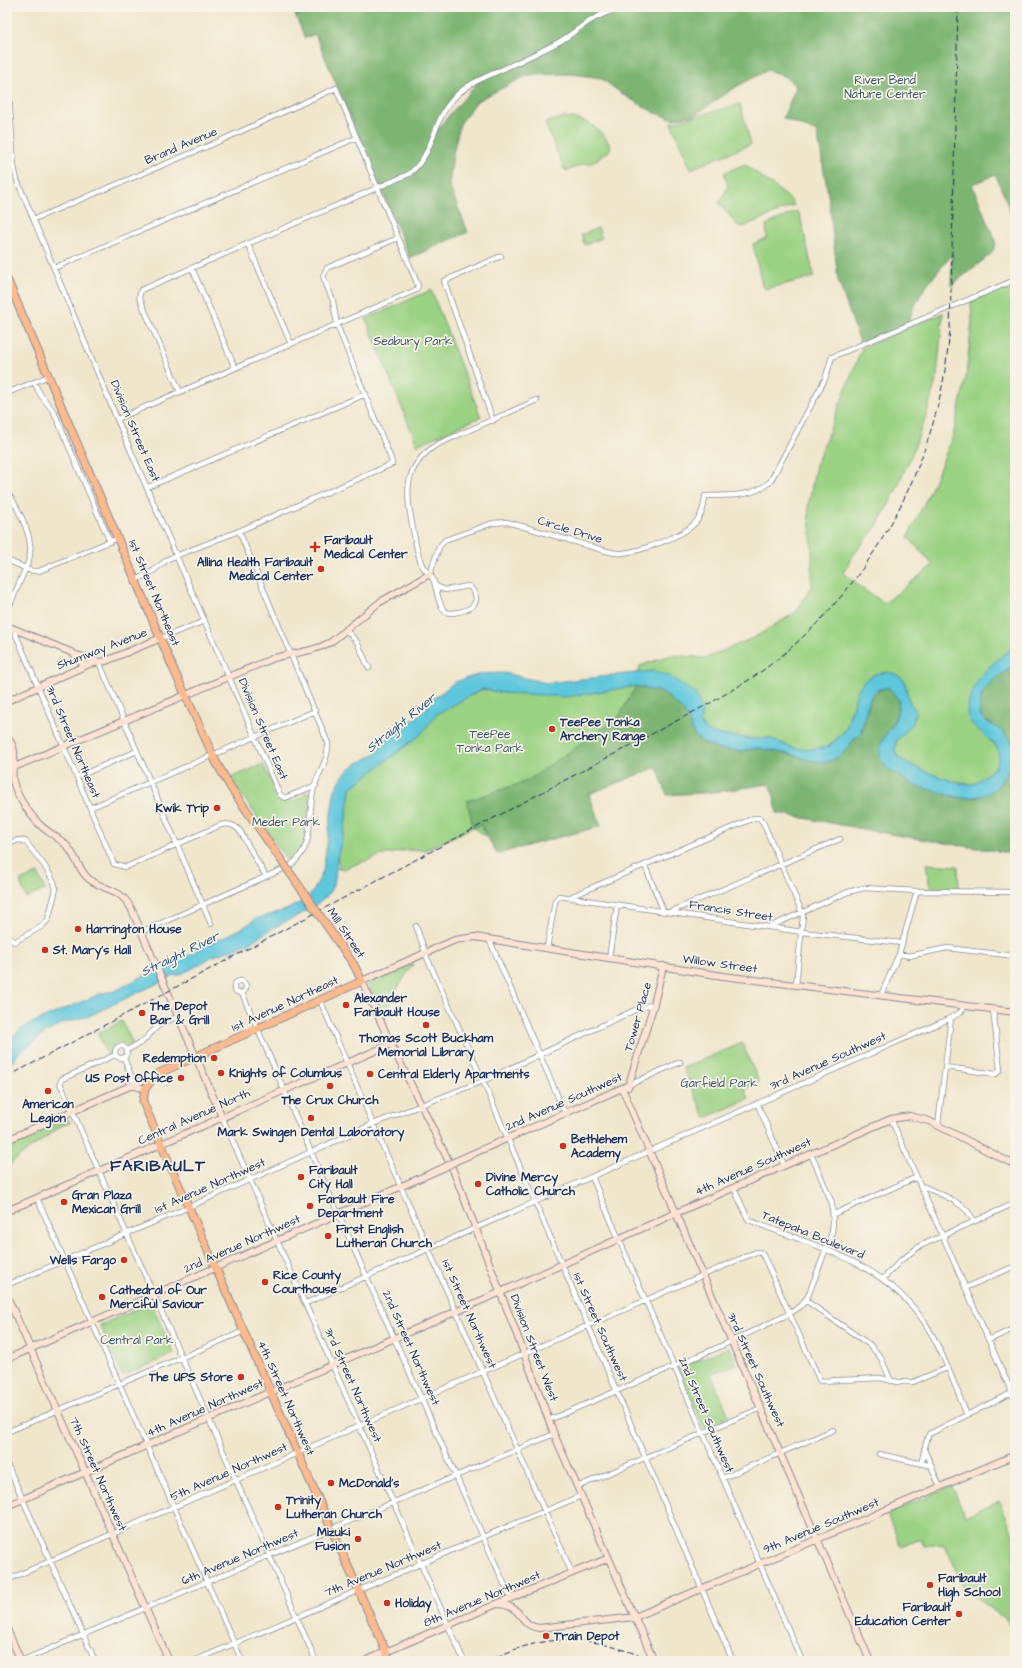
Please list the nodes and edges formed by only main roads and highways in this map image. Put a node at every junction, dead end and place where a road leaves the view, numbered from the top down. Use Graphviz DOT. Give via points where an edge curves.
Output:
graph roads {
  1 [pos="7,279"];
  2 [pos="309,900"];
  3 [pos="362,980"];
  4 [pos="145,1090"];
  5 [pos="390,1661"];
  1 -- 2 [label="main road, 1st Street Northeast, bridge" via="185,696 213,755 234,793"];
  2 -- 3 [label="main road, Mill Street, bridge"];
  3 -- 4 [label="main road, 1st Avenue Northeast" via="155,1075"];
  4 -- 5 [label="main road, 4th Street Northwest" via="145,1108"];
}
